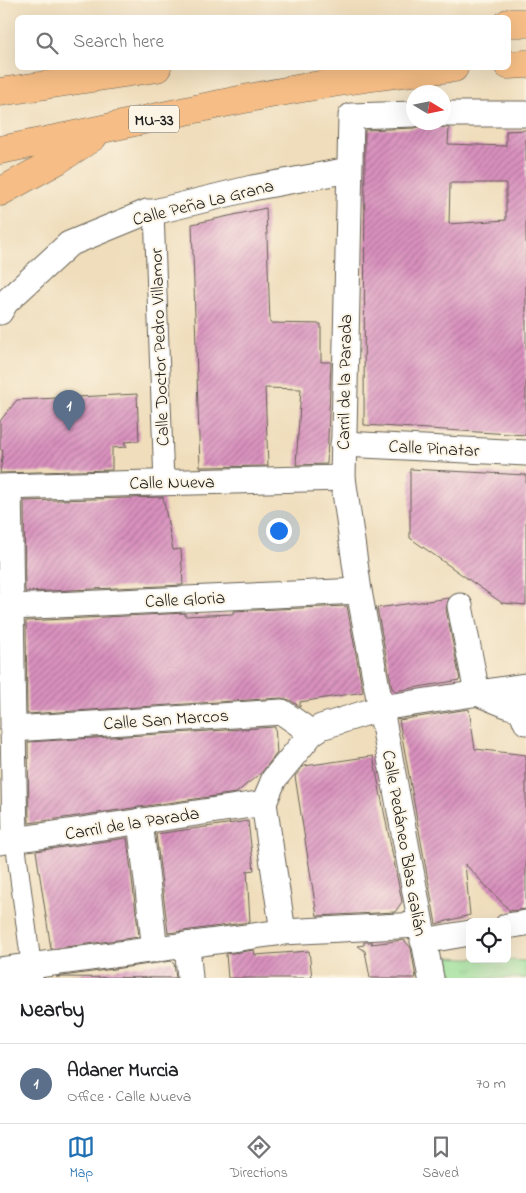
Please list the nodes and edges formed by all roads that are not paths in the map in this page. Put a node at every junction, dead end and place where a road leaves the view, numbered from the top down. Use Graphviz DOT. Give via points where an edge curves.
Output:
graph roads {
  1 [pos="511,23"];
  2 [pos="526,23"];
  3 [pos="511,64"];
  4 [pos="526,64"];
  5 [pos="144,70"];
  6 [pos="433,70"];
  7 [pos="0,92"];
  8 [pos="406,114"];
  9 [pos="451,114"];
  10 [pos="526,114"];
  11 [pos="104,130"];
  12 [pos="0,150"];
  13 [pos="348,170"];
  14 [pos="0,192"];
  15 [pos="154,212"];
  16 [pos="0,312"];
  17 [pos="342,444"];
  18 [pos="526,453"];
  19 [pos="343,478"];
  20 [pos="164,483"];
  21 [pos="5,487"];
  22 [pos="359,591"];
  23 [pos="460,606"];
  24 [pos="12,607"];
  25 [pos="477,693"];
  26 [pos="524,699"];
  27 [pos="381,708"];
  28 [pos="13,729"];
  29 [pos="312,734"];
  30 [pos="264,803"];
  31 [pos="140,821"];
  32 [pos="8,842"];
  33 [pos="526,923"];
  34 [pos="511,925"];
  35 [pos="283,932"];
  36 [pos="421,933"];
  37 [pos="466,933"];
  38 [pos="187,945"];
  39 [pos="155,950"];
  40 [pos="0,970"];
  41 [pos="32,972"];
  42 [pos="190,978"];
  43 [pos="431,978"];
  1 -- 2 [label="highway"];
  3 -- 4 [label="highway"];
  5 -- 7 [label="highway"];
  6 -- 11 [label="highway, MU-33" via="307,87"];
  8 -- 13 [label="street, Carril de la Parada" via="351,116"];
  9 -- 10 [label="street"];
  11 -- 12 [label="highway, MU-33"];
  11 -- 14 [label="highway"];
  13 -- 15 [label="street, Calle Peña La Grana" via="252,188"];
  13 -- 17 [label="street, Carril de la Parada"];
  15 -- 16 [label="street, Calle Peña La Grana" via="68,244 6,302"];
  15 -- 20 [label="street, Calle Doctor Pedro Villamor"];
  17 -- 18 [label="street, Calle Pinatar"];
  17 -- 19 [label="street, Carril de la Parada"];
  19 -- 20 [label="street, Calle Nueva"];
  19 -- 22 [label="street, Carril de la Parada"];
  20 -- 21 [label="street, Calle Nueva"];
  21 -- 24 [label="street"];
  22 -- 24 [label="street, Calle Gloria"];
  22 -- 27 [label="street, Carril de la Parada"];
  23 -- 25 [label="street"];
  24 -- 28 [label="street"];
  25 -- 26 [label="street" via="509,706"];
  25 -- 27 [label="street"];
  27 -- 29 [label="street" via="321,727"];
  27 -- 36 [label="street, Calle Pedáneo Blas Galián"];
  28 -- 29 [label="street, Calle San Marcos" via="282,712"];
  28 -- 32 [label="street"];
  29 -- 30 [label="street" via="274,779"];
  30 -- 31 [label="street, Carril de la Parada"];
  30 -- 35 [label="street"];
  31 -- 32 [label="street, Carril de la Parada"];
  31 -- 39 [label="street"];
  32 -- 41 [label="street"];
  33 -- 34 [label="street"];
  35 -- 36 [label="street"];
  35 -- 38 [label="street"];
  36 -- 37 [label="street"];
  36 -- 43 [label="street, Calle Pedáneo Blas Galián"];
  38 -- 39 [label="street"];
  38 -- 42 [label="street"];
  39 -- 41 [label="street"];
  40 -- 41 [label="street"];
}
